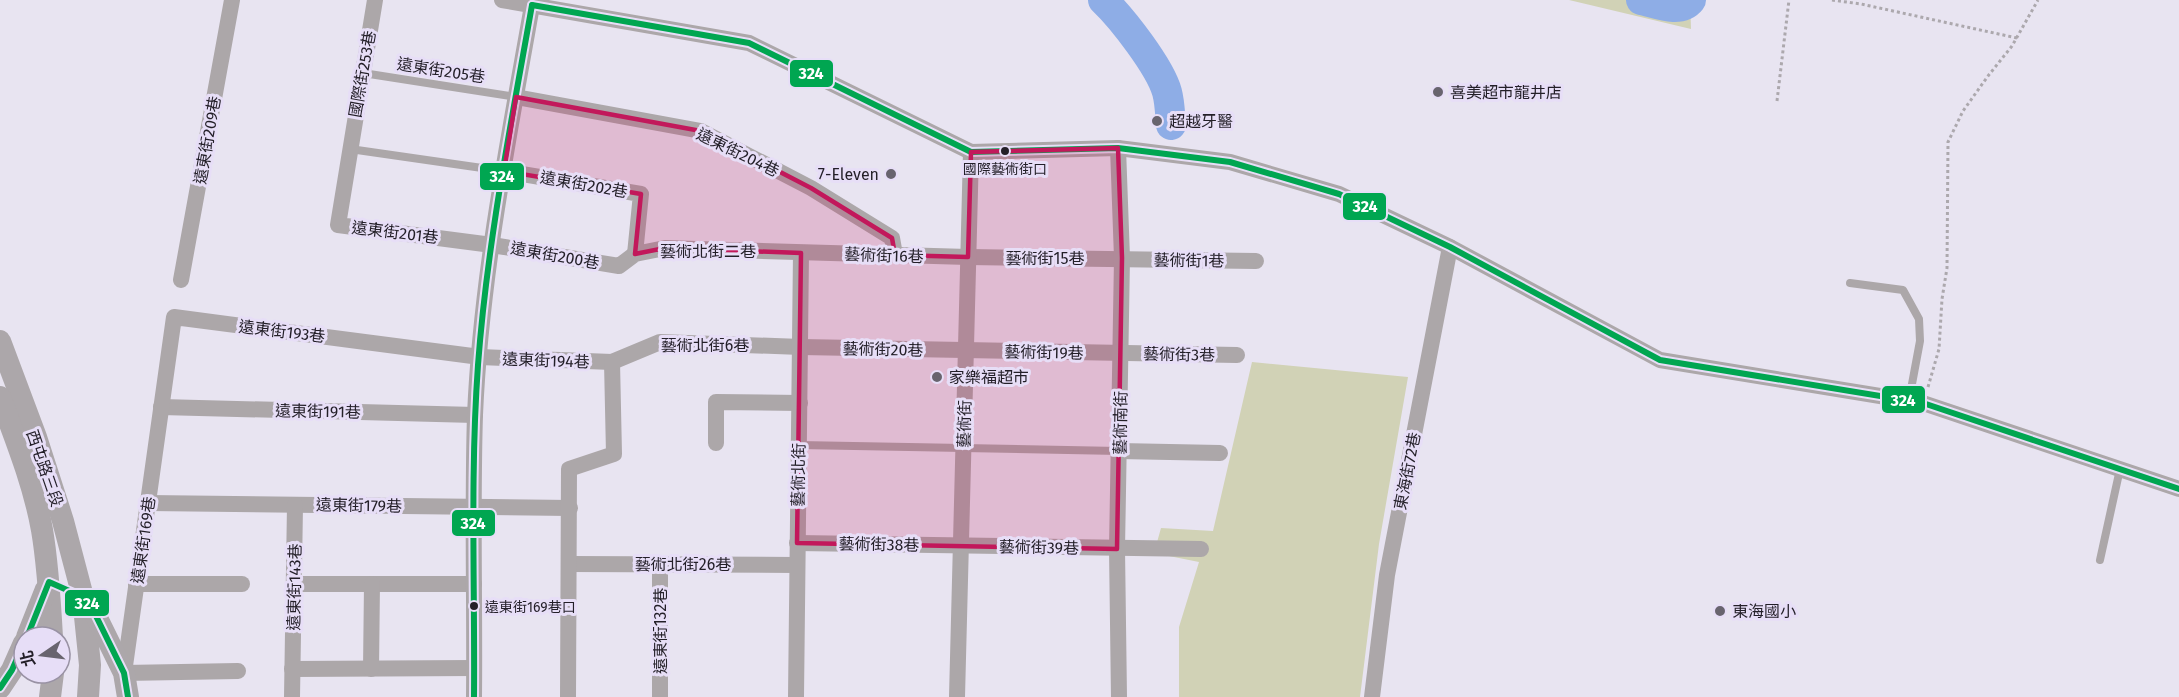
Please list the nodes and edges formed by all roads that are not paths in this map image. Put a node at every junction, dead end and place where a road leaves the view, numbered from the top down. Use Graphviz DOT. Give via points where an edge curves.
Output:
graph roads {
  1 [pos="232,0"];
  2 [pos="375,0"];
  3 [pos="502,0"];
  4 [pos="533,3"];
  5 [pos="363,73"];
  6 [pos="516,97"];
  7 [pos="1118,148"];
  8 [pos="350,149"];
  9 [pos="971,152"];
  10 [pos="504,171"];
  11 [pos="492,245"];
  12 [pos="1450,247"];
  13 [pos="801,253"];
  14 [pos="635,254"];
  15 [pos="895,255"];
  16 [pos="968,257"];
  17 [pos="1122,258"];
  18 [pos="1256,261"];
  19 [pos="619,266"];
  20 [pos="182,280"];
  21 [pos="1850,283"];
  22 [pos="0,341"];
  23 [pos="801,347"];
  24 [pos="966,351"];
  25 [pos="1121,353"];
  26 [pos="1237,355"];
  27 [pos="480,357"];
  28 [pos="612,362"];
  29 [pos="0,397"];
  30 [pos="1916,402"];
  31 [pos="800,403"];
  32 [pos="161,407"];
  33 [pos="475,415"];
  34 [pos="716,443"];
  35 [pos="799,445"];
  36 [pos="963,448"];
  37 [pos="1119,451"];
  38 [pos="1220,453"];
  39 [pos="2120,469"];
  40 [pos="2179,489"];
  41 [pos="148,503"];
  42 [pos="295,505"];
  43 [pos="475,506"];
  44 [pos="570,508"];
  45 [pos="797,543"];
  46 [pos="960,545"];
  47 [pos="1117,549"];
  48 [pos="1201,549"];
  49 [pos="2100,560"];
  50 [pos="569,564"];
  51 [pos="660,564"];
  52 [pos="796,565"];
  53 [pos="49,582"];
  54 [pos="136,584"];
  55 [pos="242,584"];
  56 [pos="294,584"];
  57 [pos="372,584"];
  58 [pos="474,584"];
  59 [pos="83,597"];
  60 [pos="32,625"];
  61 [pos="51,625"];
  62 [pos="474,668"];
  63 [pos="292,669"];
  64 [pos="371,669"];
  65 [pos="12,670"];
  66 [pos="238,670"];
  67 [pos="124,673"];
  68 [pos="0,688"];
  69 [pos="88,697"];
  70 [pos="128,697"];
  71 [pos="292,697"];
  72 [pos="474,697"];
  73 [pos="568,697"];
  74 [pos="660,697"];
  75 [pos="796,697"];
  76 [pos="957,697"];
  77 [pos="1119,697"];
  78 [pos="1371,697"];
  1 -- 20 [label="street, 遠東街209巷"];
  2 -- 5 [label="street, 國際街253巷"];
  3 -- 4 [label="street"];
  4 -- 6 [label="street"];
  4 -- 9 [label="street" via="749,43"];
  5 -- 6 [label="lane, 遠東街205巷"];
  5 -- 8 [label="street, 國際街253巷"];
  6 -- 10 [label="street"];
  6 -- 15 [label="street, 遠東街204巷" via="701,131 811,188 892,238"];
  7 -- 9 [label="street"];
  7 -- 12 [label="street" via="1230,162 1339,194"];
  7 -- 17 [label="street, 藝術南街"];
  8 -- 10 [label="lane"];
  8 -- 11 [label="street, 遠東街201巷" via="338,225"];
  9 -- 16 [label="street, 藝術街"];
  10 -- 11 [label="street"];
  10 -- 14 [label="street, 遠東街202巷" via="641,194"];
  11 -- 19 [label="street, 遠東街200巷"];
  11 -- 27 [label="street"];
  12 -- 30 [label="street" via="1660,360"];
  12 -- 78 [label="street, 東海街72巷" via="1387,575"];
  13 -- 14 [label="street, 藝術北街二巷" via="665,248"];
  13 -- 15 [label="street, 藝術街16巷"];
  13 -- 23 [label="street, 藝術北街"];
  14 -- 19 [label="street, 藝術北街二巷"];
  15 -- 16 [label="street, 藝術街16巷"];
  16 -- 17 [label="street, 藝術街15巷"];
  16 -- 24 [label="street, 藝術街"];
  17 -- 18 [label="street, 藝術街1巷"];
  17 -- 25 [label="street, 藝術南街"];
  21 -- 30 [label="lane" via="1903,290 1919,319"];
  22 -- 59 [label="street, 西屯路三段" via="36,437"];
  23 -- 24 [label="street, 藝術街20巷"];
  23 -- 28 [label="street, 藝術北街6巷" via="660,342"];
  23 -- 31 [label="street, 藝術北街"];
  24 -- 25 [label="street, 藝術街19巷"];
  24 -- 36 [label="street, 藝術街"];
  25 -- 26 [label="street, 藝術街3巷"];
  25 -- 37 [label="street, 藝術南街"];
  27 -- 28 [label="street, 遠東街194巷"];
  27 -- 32 [label="street, 遠東街193巷" via="174,317"];
  27 -- 33 [label="street"];
  28 -- 44 [label="street" via="614,454 569,469"];
  29 -- 53 [label="street, 西屯路三段" via="42,529"];
  30 -- 39 [label="street"];
  31 -- 34 [label="street" via="716,402"];
  31 -- 35 [label="street, 藝術北街"];
  32 -- 33 [label="street, 遠東街191巷"];
  32 -- 41 [label="street, 遠東街169巷"];
  33 -- 43 [label="street"];
  35 -- 36 [label="lane"];
  35 -- 45 [label="street, 藝術北街"];
  36 -- 37 [label="lane"];
  36 -- 46 [label="street, 藝術街"];
  37 -- 38 [label="street"];
  37 -- 47 [label="street, 藝術南街"];
  39 -- 40 [label="street"];
  39 -- 49 [label="lane"];
  41 -- 42 [label="street, 遠東街179巷"];
  41 -- 54 [label="street, 遠東街169巷"];
  42 -- 43 [label="street, 遠東街179巷"];
  42 -- 56 [label="street, 遠東街143巷"];
  43 -- 44 [label="street, 遠東街179巷"];
  43 -- 58 [label="street"];
  44 -- 50 [label="street"];
  45 -- 46 [label="street, 藝術街38巷"];
  45 -- 52 [label="street, 藝術北街"];
  46 -- 47 [label="street, 藝術街39巷"];
  46 -- 76 [label="street, 藝術街"];
  47 -- 48 [label="street, 藝術街39巷"];
  47 -- 77 [label="street, 藝術南街"];
  50 -- 51 [label="street, 藝術北街26巷"];
  50 -- 73 [label="street"];
  51 -- 52 [label="street, 藝術北街26巷"];
  51 -- 74 [label="street, 遠東街132巷"];
  52 -- 75 [label="street, 藝術北街"];
  53 -- 59 [label="street"];
  53 -- 60 [label="street"];
  53 -- 61 [label="street, 西屯路三段"];
  54 -- 55 [label="street"];
  54 -- 67 [label="street, 遠東街169巷"];
  56 -- 57 [label="street"];
  56 -- 63 [label="street, 遠東街143巷"];
  57 -- 58 [label="street"];
  57 -- 64 [label="street"];
  58 -- 62 [label="street"];
  59 -- 67 [label="street"];
  59 -- 69 [label="street" via="90,665"];
  62 -- 64 [label="street"];
  62 -- 72 [label="street"];
  63 -- 64 [label="street"];
  63 -- 71 [label="street, 遠東街143巷"];
  65 -- 68 [label="street"];
  66 -- 67 [label="street"];
  67 -- 70 [label="street"];
}
